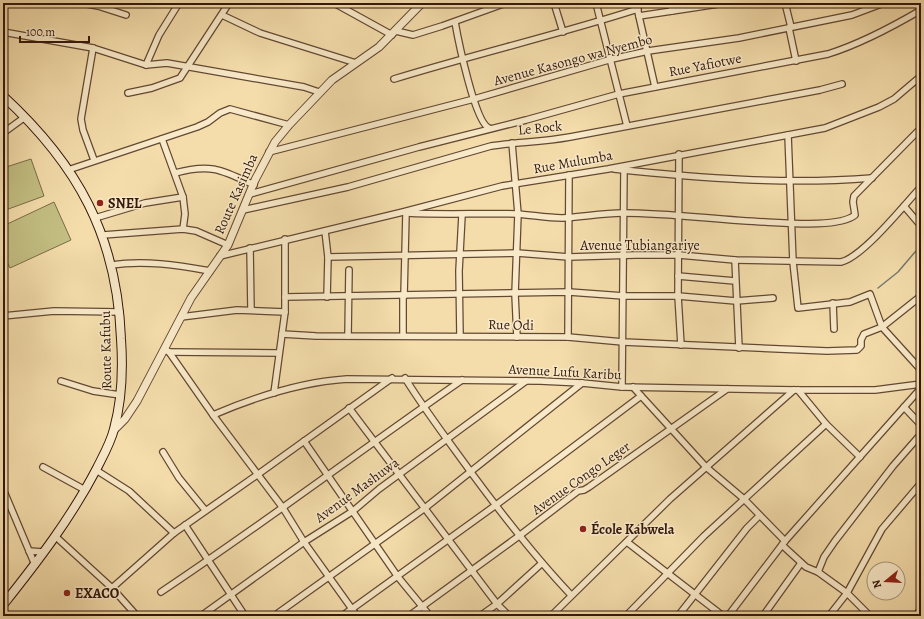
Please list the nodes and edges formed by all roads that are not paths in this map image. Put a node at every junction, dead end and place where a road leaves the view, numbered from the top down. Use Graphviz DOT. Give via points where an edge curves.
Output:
graph roads {
  1 [pos="82,3"];
  2 [pos="179,3"];
  3 [pos="228,3"];
  4 [pos="334,3"];
  5 [pos="422,3"];
  6 [pos="506,3"];
  7 [pos="554,3"];
  8 [pos="596,3"];
  9 [pos="671,3"];
  10 [pos="725,3"];
  11 [pos="785,3"];
  12 [pos="884,3"];
  13 [pos="99,4"];
  14 [pos="706,4"];
  15 [pos="494,5"];
  16 [pos="637,6"];
  17 [pos="921,10"];
  18 [pos="672,11"];
  19 [pos="126,15"];
  20 [pos="222,15"];
  21 [pos="639,16"];
  22 [pos="602,21"];
  23 [pos="455,22"];
  24 [pos="790,27"];
  25 [pos="3,32"];
  26 [pos="563,32"];
  27 [pos="394,33"];
  28 [pos="93,48"];
  29 [pos="648,51"];
  30 [pos="462,58"];
  31 [pos="612,59"];
  32 [pos="796,61"];
  33 [pos="356,64"];
  34 [pos="146,65"];
  35 [pos="186,66"];
  36 [pos="921,76"];
  37 [pos="394,79"];
  38 [pos="842,84"];
  39 [pos="655,87"];
  40 [pos="319,92"];
  41 [pos="128,93"];
  42 [pos="619,94"];
  43 [pos="3,96"];
  44 [pos="474,99"];
  45 [pos="26,117"];
  46 [pos="289,125"];
  47 [pos="627,126"];
  48 [pos="489,128"];
  49 [pos="920,132"];
  50 [pos="3,133"];
  51 [pos="788,135"];
  52 [pos="162,139"];
  53 [pos="512,143"];
  54 [pos="269,152"];
  55 [pos="679,154"];
  56 [pos="94,160"];
  57 [pos="608,169"];
  58 [pos="68,170"];
  59 [pos="624,170"];
  60 [pos="175,173"];
  61 [pos="569,175"];
  62 [pos="680,175"];
  63 [pos="872,178"];
  64 [pos="790,182"];
  65 [pos="516,184"];
  66 [pos="254,185"];
  67 [pos="921,187"];
  68 [pos="250,194"];
  69 [pos="183,197"];
  70 [pos="904,206"];
  71 [pos="243,210"];
  72 [pos="404,213"];
  73 [pos="625,213"];
  74 [pos="518,214"];
  75 [pos="462,215"];
  76 [pos="679,215"];
  77 [pos="570,217"];
  78 [pos="95,218"];
  79 [pos="792,223"];
  80 [pos="921,226"];
  81 [pos="183,229"];
  82 [pos="325,230"];
  83 [pos="103,235"];
  84 [pos="285,239"];
  85 [pos="228,245"];
  86 [pos="250,248"];
  87 [pos="517,253"];
  88 [pos="461,254"];
  89 [pos="624,255"];
  90 [pos="220,256"];
  91 [pos="405,256"];
  92 [pos="679,256"];
  93 [pos="328,257"];
  94 [pos="569,257"];
  95 [pos="735,260"];
  96 [pos="793,262"];
  97 [pos="111,265"];
  98 [pos="349,270"];
  99 [pos="210,271"];
  100 [pos="678,276"];
  101 [pos="735,281"];
  102 [pos="569,292"];
  103 [pos="515,294"];
  104 [pos="460,295"];
  105 [pos="404,296"];
  106 [pos="624,296"];
  107 [pos="678,296"];
  108 [pos="921,296"];
  109 [pos="285,297"];
  110 [pos="327,297"];
  111 [pos="347,297"];
  112 [pos="773,298"];
  113 [pos="736,301"];
  114 [pos="833,303"];
  115 [pos="251,310"];
  116 [pos="120,312"];
  117 [pos="285,312"];
  118 [pos="3,316"];
  119 [pos="181,317"];
  120 [pos="882,327"];
  121 [pos="834,329"];
  122 [pos="282,334"];
  123 [pos="348,336"];
  124 [pos="403,336"];
  125 [pos="460,336"];
  126 [pos="517,337"];
  127 [pos="568,337"];
  128 [pos="623,342"];
  129 [pos="681,344"];
  130 [pos="739,348"];
  131 [pos="167,350"];
  132 [pos="278,353"];
  133 [pos="921,370"];
  134 [pos="392,378"];
  135 [pos="405,378"];
  136 [pos="462,380"];
  137 [pos="61,381"];
  138 [pos="526,381"];
  139 [pos="582,382"];
  140 [pos="921,384"];
  141 [pos="622,387"];
  142 [pos="633,387"];
  143 [pos="921,388"];
  144 [pos="728,389"];
  145 [pos="796,390"];
  146 [pos="274,393"];
  147 [pos="120,395"];
  148 [pos="641,396"];
  149 [pos="423,407"];
  150 [pos="904,407"];
  151 [pos="349,408"];
  152 [pos="213,416"];
  153 [pos="826,424"];
  154 [pos="921,425"];
  155 [pos="114,430"];
  156 [pos="671,430"];
  157 [pos="921,434"];
  158 [pos="446,439"];
  159 [pos="304,441"];
  160 [pos="374,441"];
  161 [pos="163,452"];
  162 [pos="860,457"];
  163 [pos="43,467"];
  164 [pos="706,467"];
  165 [pos="96,470"];
  166 [pos="471,472"];
  167 [pos="400,474"];
  168 [pos="257,475"];
  169 [pos="328,475"];
  170 [pos="921,483"];
  171 [pos="3,489"];
  172 [pos="85,490"];
  173 [pos="744,499"];
  174 [pos="496,505"];
  175 [pos="283,508"];
  176 [pos="425,508"];
  177 [pos="205,510"];
  178 [pos="353,512"];
  179 [pos="759,516"];
  180 [pos="185,525"];
  181 [pos="174,533"];
  182 [pos="55,536"];
  183 [pos="519,536"];
  184 [pos="448,539"];
  185 [pos="304,542"];
  186 [pos="626,542"];
  187 [pos="375,543"];
  188 [pos="784,543"];
  189 [pos="29,551"];
  190 [pos="44,552"];
  191 [pos="208,561"];
  192 [pos="801,562"];
  193 [pos="541,564"];
  194 [pos="35,565"];
  195 [pos="472,572"];
  196 [pos="818,572"];
  197 [pos="668,574"];
  198 [pos="328,576"];
  199 [pos="398,577"];
  200 [pos="112,588"];
  201 [pos="160,592"];
  202 [pos="848,593"];
  203 [pos="696,594"];
  204 [pos="230,595"];
  205 [pos="571,595"];
  206 [pos="497,604"];
  207 [pos="3,605"];
  208 [pos="421,606"];
  209 [pos="921,608"];
  210 [pos="352,609"];
  211 [pos="134,615"];
  212 [pos="202,616"];
  213 [pos="245,616"];
  214 [pos="274,616"];
  215 [pos="342,616"];
  216 [pos="357,616"];
  217 [pos="409,616"];
  218 [pos="430,616"];
  219 [pos="480,616"];
  220 [pos="509,616"];
  221 [pos="551,616"];
  222 [pos="626,616"];
  223 [pos="678,616"];
  224 [pos="723,616"];
  225 [pos="728,616"];
  226 [pos="763,616"];
  227 [pos="829,616"];
  228 [pos="870,616"];
  229 [pos="916,616"];
  1 -- 13 [label="street"];
  2 -- 34 [label="street" via="159,35"];
  3 -- 20 [label="street"];
  4 -- 27 [label="street"];
  5 -- 27 [label="street, Route Kasimba"];
  6 -- 15 [label="street"];
  7 -- 26 [label="street"];
  8 -- 22 [label="street"];
  9 -- 18 [label="street"];
  10 -- 14 [label="street"];
  11 -- 24 [label="street"];
  12 -- 24 [label="street, Avenue Kasongo wa Nyembo" via="852,15"];
  13 -- 19 [label="street"];
  14 -- 18 [label="street"];
  15 -- 23 [label="street"];
  16 -- 21 [label="street"];
  16 -- 22 [label="street"];
  17 -- 32 [label="street, Rue Yafiotwe" via="847,47"];
  18 -- 21 [label="street"];
  20 -- 33 [label="street" via="260,33"];
  20 -- 35 [label="street"];
  21 -- 29 [label="street"];
  22 -- 26 [label="street"];
  22 -- 31 [label="street"];
  23 -- 27 [label="street" via="413,35"];
  23 -- 30 [label="street"];
  24 -- 29 [label="street, Avenue Kasongo wa Nyembo" via="739,38"];
  24 -- 32 [label="street"];
  25 -- 28 [label="street"];
  26 -- 30 [label="street" via="513,47"];
  27 -- 33 [label="street, Route Kasimba"];
  28 -- 34 [label="street"];
  28 -- 56 [label="street" via="81,119"];
  29 -- 31 [label="street, Avenue Kasongo wa Nyembo"];
  29 -- 39 [label="street"];
  30 -- 37 [label="street"];
  30 -- 44 [label="street"];
  31 -- 42 [label="street"];
  31 -- 44 [label="street, Avenue Kasongo wa Nyembo"];
  32 -- 39 [label="street, Rue Yafiotwe"];
  33 -- 40 [label="street, Route Kasimba"];
  34 -- 35 [label="street" via="167,63"];
  35 -- 40 [label="street" via="304,87"];
  35 -- 41 [label="street" via="182,76 176,80"];
  36 -- 51 [label="street, Rue Mulumba" via="879,107 825,128"];
  38 -- 47 [label="street, Le Rock"];
  39 -- 42 [label="street, Rue Yafiotwe"];
  40 -- 46 [label="street, Route Kasimba"];
  42 -- 47 [label="street"];
  42 -- 48 [label="street, Rue Yafiotwe" via="520,122"];
  43 -- 45 [label="main road, Route Kafubu"];
  44 -- 48 [label="street" via="484,125"];
  44 -- 54 [label="street, Avenue Kasongo wa Nyembo"];
  45 -- 50 [label="street"];
  45 -- 58 [label="main road, Route Kafubu"];
  46 -- 52 [label="street" via="230,109 208,122"];
  46 -- 54 [label="street, Route Kasimba"];
  47 -- 53 [label="street, Le Rock" via="545,141"];
  48 -- 68 [label="street, Rue Yafiotwe"];
  49 -- 63 [label="street"];
  51 -- 55 [label="street, Rue Mulumba"];
  51 -- 64 [label="street"];
  52 -- 56 [label="street"];
  52 -- 60 [label="street"];
  53 -- 65 [label="street"];
  53 -- 71 [label="street, Le Rock" via="479,149 348,187"];
  54 -- 66 [label="street, Route Kasimba"];
  55 -- 57 [label="street, Rue Mulumba"];
  55 -- 62 [label="street"];
  56 -- 58 [label="street"];
  57 -- 59 [label="street"];
  57 -- 61 [label="street, Rue Mulumba"];
  58 -- 78 [label="main road, Route Kafubu"];
  59 -- 62 [label="street"];
  59 -- 73 [label="street"];
  60 -- 66 [label="street" via="200,167 212,168"];
  60 -- 69 [label="street"];
  61 -- 65 [label="street, Rue Mulumba"];
  61 -- 77 [label="street"];
  62 -- 64 [label="street"];
  62 -- 76 [label="street"];
  63 -- 64 [label="street"];
  63 -- 79 [label="street" via="854,196 855,215 852,217 837,221"];
  64 -- 79 [label="street"];
  65 -- 72 [label="street, Rue Mulumba"];
  65 -- 74 [label="street"];
  66 -- 68 [label="street, Route Kasimba"];
  67 -- 70 [label="street, Avenue Tubiangariye"];
  68 -- 71 [label="street, Route Kasimba"];
  69 -- 78 [label="street" via="145,202"];
  69 -- 81 [label="street"];
  70 -- 80 [label="street"];
  70 -- 96 [label="street, Avenue Tubiangariye" via="874,238 849,259 841,262"];
  71 -- 85 [label="street, Route Kasimba"];
  72 -- 75 [label="street"];
  72 -- 82 [label="street, Rue Mulumba"];
  72 -- 91 [label="street"];
  73 -- 76 [label="street"];
  73 -- 77 [label="street"];
  73 -- 89 [label="street"];
  74 -- 75 [label="street"];
  74 -- 77 [label="street"];
  74 -- 87 [label="street"];
  75 -- 88 [label="street"];
  76 -- 79 [label="street"];
  76 -- 92 [label="street"];
  77 -- 94 [label="street"];
  78 -- 83 [label="main road, Route Kafubu"];
  79 -- 96 [label="street"];
  81 -- 83 [label="street"];
  81 -- 85 [label="street" via="196,231"];
  82 -- 84 [label="street, Rue Mulumba"];
  82 -- 93 [label="street"];
  83 -- 97 [label="main road, Route Kafubu"];
  84 -- 86 [label="street, Rue Mulumba"];
  84 -- 109 [label="street"];
  85 -- 90 [label="street, Route Kasimba"];
  86 -- 90 [label="street, Rue Mulumba"];
  86 -- 115 [label="street"];
  87 -- 88 [label="street, Avenue Tubiangariye"];
  87 -- 94 [label="street, Avenue Tubiangariye"];
  87 -- 103 [label="street"];
  88 -- 91 [label="street, Avenue Tubiangariye"];
  88 -- 104 [label="street"];
  89 -- 92 [label="street, Avenue Tubiangariye"];
  89 -- 94 [label="street, Avenue Tubiangariye"];
  89 -- 106 [label="street"];
  90 -- 99 [label="street, Route Kasimba"];
  91 -- 93 [label="street, Avenue Tubiangariye"];
  91 -- 105 [label="street"];
  92 -- 95 [label="street, Avenue Tubiangariye"];
  92 -- 100 [label="street"];
  93 -- 110 [label="street"];
  94 -- 102 [label="street"];
  95 -- 96 [label="street, Avenue Tubiangariye"];
  95 -- 101 [label="street"];
  96 -- 114 [label="street" via="798,308"];
  97 -- 99 [label="street" via="132,262 154,263"];
  97 -- 116 [label="main road, Route Kafubu"];
  98 -- 111 [label="street"];
  99 -- 119 [label="street, Route Kasimba"];
  100 -- 101 [label="street"];
  100 -- 107 [label="street"];
  101 -- 113 [label="street"];
  102 -- 103 [label="street"];
  102 -- 106 [label="street"];
  102 -- 127 [label="street"];
  103 -- 104 [label="street"];
  103 -- 126 [label="street"];
  104 -- 105 [label="street"];
  104 -- 125 [label="street"];
  105 -- 111 [label="street"];
  105 -- 124 [label="street"];
  106 -- 107 [label="street"];
  106 -- 128 [label="street"];
  107 -- 113 [label="street"];
  107 -- 129 [label="street"];
  108 -- 120 [label="street"];
  109 -- 110 [label="street"];
  109 -- 117 [label="street"];
  110 -- 111 [label="street"];
  111 -- 123 [label="street"];
  112 -- 113 [label="street"];
  113 -- 130 [label="street"];
  114 -- 120 [label="street" via="850,302 870,294"];
  114 -- 121 [label="street"];
  115 -- 117 [label="street"];
  115 -- 119 [label="street"];
  116 -- 118 [label="street" via="54,311"];
  116 -- 147 [label="main road, Route Kafubu"];
  117 -- 122 [label="street"];
  119 -- 131 [label="street, Route Kasimba"];
  120 -- 130 [label="street, Rue Odi" via="864,334 861,346 857,350"];
  120 -- 133 [label="street"];
  122 -- 123 [label="street, Rue Odi"];
  122 -- 132 [label="street"];
  123 -- 124 [label="street, Rue Odi"];
  124 -- 125 [label="street, Rue Odi"];
  125 -- 126 [label="street, Rue Odi"];
  126 -- 127 [label="street, Rue Odi"];
  127 -- 128 [label="street, Rue Odi"];
  128 -- 129 [label="street, Rue Odi"];
  128 -- 141 [label="street"];
  129 -- 130 [label="street, Rue Odi"];
  131 -- 132 [label="street"];
  131 -- 152 [label="street"];
  131 -- 155 [label="street, Route Kasimba" via="137,401"];
  132 -- 146 [label="street"];
  134 -- 135 [label="street, Avenue Lufu Karibu"];
  134 -- 146 [label="street, Avenue Lufu Karibu" via="329,380"];
  134 -- 151 [label="street"];
  135 -- 136 [label="street, Avenue Lufu Karibu"];
  135 -- 149 [label="street"];
  136 -- 138 [label="street, Avenue Lufu Karibu"];
  136 -- 149 [label="street"];
  137 -- 147 [label="street" via="93,391"];
  138 -- 139 [label="street, Avenue Lufu Karibu"];
  138 -- 158 [label="street, Avenue Mashuwa"];
  139 -- 141 [label="street, Avenue Lufu Karibu"];
  139 -- 166 [label="street"];
  140 -- 145 [label="street, Avenue Lufu Karibu" via="874,390"];
  141 -- 142 [label="street, Avenue Lufu Karibu"];
  142 -- 144 [label="street, Avenue Lufu Karibu"];
  142 -- 148 [label="street"];
  143 -- 150 [label="street"];
  144 -- 145 [label="street, Avenue Lufu Karibu"];
  144 -- 156 [label="street, Avenue Congo Leger"];
  145 -- 153 [label="street"];
  145 -- 164 [label="street"];
  146 -- 152 [label="street, Avenue Lufu Karibu" via="249,400"];
  147 -- 155 [label="main road, Route Kafubu"];
  148 -- 156 [label="street"];
  148 -- 174 [label="street"];
  149 -- 158 [label="street"];
  149 -- 160 [label="street"];
  150 -- 154 [label="street"];
  150 -- 162 [label="street"];
  151 -- 159 [label="street"];
  151 -- 160 [label="street"];
  152 -- 168 [label="street"];
  153 -- 162 [label="street"];
  153 -- 173 [label="street"];
  155 -- 165 [label="main road, Route Kafubu"];
  156 -- 164 [label="street"];
  156 -- 183 [label="street, Avenue Congo Leger" via="589,487 578,491"];
  157 -- 196 [label="street" via="879,483 835,541 824,556"];
  158 -- 166 [label="street"];
  158 -- 167 [label="street, Avenue Mashuwa"];
  159 -- 168 [label="street"];
  159 -- 169 [label="street"];
  160 -- 167 [label="street"];
  160 -- 169 [label="street"];
  161 -- 177 [label="street" via="179,478"];
  162 -- 188 [label="street"];
  163 -- 172 [label="street"];
  164 -- 173 [label="street"];
  164 -- 186 [label="street"];
  165 -- 172 [label="main road, Route Kafubu"];
  165 -- 181 [label="street" via="129,491"];
  166 -- 174 [label="street"];
  166 -- 176 [label="street"];
  167 -- 176 [label="street"];
  167 -- 178 [label="street, Avenue Mashuwa"];
  168 -- 175 [label="street"];
  168 -- 177 [label="street"];
  169 -- 175 [label="street"];
  169 -- 178 [label="street"];
  170 -- 202 [label="street" via="882,529"];
  171 -- 189 [label="street"];
  172 -- 182 [label="main road, Route Kafubu"];
  173 -- 179 [label="street"];
  173 -- 197 [label="street"];
  174 -- 183 [label="street"];
  174 -- 184 [label="street"];
  175 -- 185 [label="street"];
  175 -- 191 [label="street"];
  176 -- 184 [label="street"];
  176 -- 187 [label="street"];
  177 -- 180 [label="street"];
  178 -- 185 [label="street, Avenue Mashuwa"];
  178 -- 187 [label="street"];
  179 -- 188 [label="street"];
  179 -- 203 [label="street"];
  180 -- 181 [label="street"];
  180 -- 191 [label="street"];
  181 -- 200 [label="street"];
  182 -- 190 [label="main road, Route Kafubu"];
  182 -- 200 [label="street"];
  183 -- 193 [label="street"];
  183 -- 195 [label="street, Avenue Congo Leger"];
  184 -- 195 [label="street"];
  184 -- 199 [label="street"];
  185 -- 198 [label="street"];
  185 -- 204 [label="street, Avenue Mashuwa"];
  186 -- 197 [label="street"];
  186 -- 205 [label="street"];
  187 -- 198 [label="street"];
  187 -- 199 [label="street"];
  188 -- 192 [label="street"];
  188 -- 225 [label="street"];
  189 -- 190 [label="street"];
  189 -- 194 [label="street"];
  190 -- 194 [label="main road, Route Kafubu"];
  191 -- 201 [label="street"];
  191 -- 204 [label="street"];
  192 -- 196 [label="street"];
  192 -- 226 [label="street"];
  193 -- 205 [label="street"];
  193 -- 206 [label="street"];
  194 -- 207 [label="main road, Route Kafubu"];
  195 -- 206 [label="street"];
  195 -- 208 [label="street, Avenue Congo Leger"];
  196 -- 202 [label="street"];
  197 -- 203 [label="street"];
  197 -- 222 [label="street"];
  198 -- 210 [label="street"];
  198 -- 214 [label="street"];
  199 -- 208 [label="street"];
  199 -- 210 [label="street"];
  200 -- 211 [label="street"];
  202 -- 227 [label="street"];
  202 -- 228 [label="street"];
  203 -- 223 [label="street"];
  203 -- 224 [label="street"];
  204 -- 212 [label="street, Avenue Mashuwa"];
  204 -- 213 [label="street"];
  205 -- 221 [label="street"];
  206 -- 219 [label="street"];
  206 -- 220 [label="street"];
  208 -- 217 [label="street, Avenue Congo Leger"];
  208 -- 218 [label="street"];
  209 -- 229 [label="street"];
  210 -- 215 [label="street"];
  210 -- 216 [label="street"];
}
